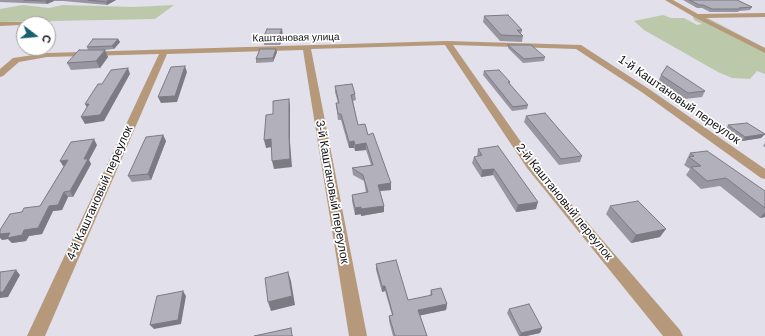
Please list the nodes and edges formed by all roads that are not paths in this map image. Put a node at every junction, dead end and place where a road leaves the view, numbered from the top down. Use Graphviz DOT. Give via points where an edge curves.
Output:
graph roads {
  1 [pos="668,0"];
  2 [pos="765,15"];
  3 [pos="696,16"];
  4 [pos="0,24"];
  5 [pos="16,24"];
  6 [pos="447,43"];
  7 [pos="578,47"];
  8 [pos="307,49"];
  9 [pos="164,51"];
  10 [pos="765,52"];
  11 [pos="0,74"];
  12 [pos="765,175"];
  13 [pos="36,336"];
  14 [pos="358,336"];
  15 [pos="674,336"];
  1 -- 3 [label="street"];
  2 -- 3 [label="street"];
  3 -- 10 [label="street"];
  4 -- 5 [label="street"];
  6 -- 7 [label="street, Каштановая улица"];
  6 -- 8 [label="street, Каштановая улица"];
  6 -- 15 [label="street, 2-й Каштановый переулок" via="531,165"];
  7 -- 12 [label="street, 1-й Каштановый переулок" via="646,91"];
  8 -- 9 [label="street, Каштановая улица"];
  8 -- 14 [label="street, 3-й Каштановый переулок"];
  9 -- 11 [label="street, Каштановая улица" via="47,55 16,60"];
  9 -- 13 [label="street, 4-й Каштановый переулок"];
}
